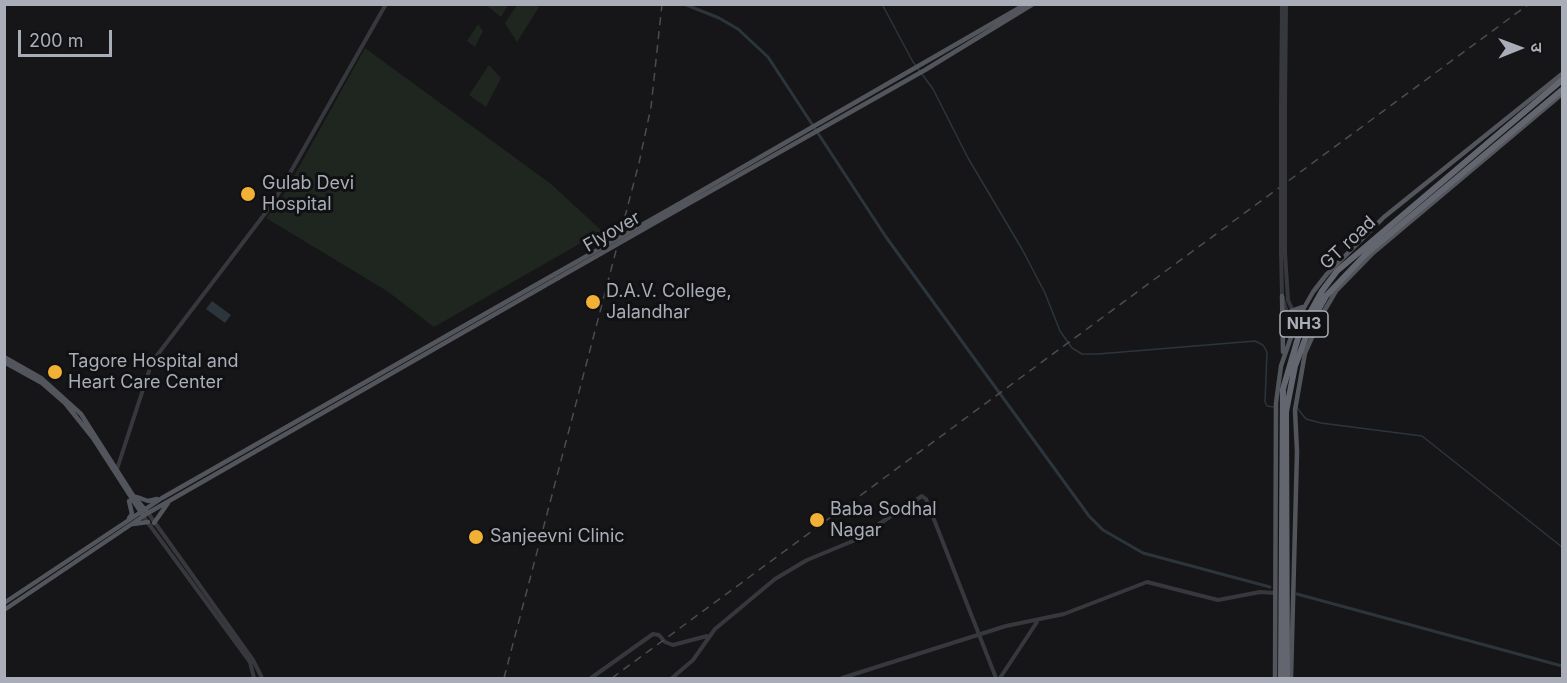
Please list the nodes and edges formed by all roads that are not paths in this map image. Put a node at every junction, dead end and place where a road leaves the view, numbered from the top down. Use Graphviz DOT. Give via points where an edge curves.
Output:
graph roads {
  1 [pos="386,4"];
  2 [pos="1026,4"];
  3 [pos="1033,4"];
  4 [pos="1284,4"];
  5 [pos="922,69"];
  6 [pos="1563,74"];
  7 [pos="1563,80"];
  8 [pos="1563,92"];
  9 [pos="1283,253"];
  10 [pos="1282,296"];
  11 [pos="1305,304"];
  12 [pos="1291,311"];
  13 [pos="1296,322"];
  14 [pos="467,328"];
  15 [pos="4,357"];
  16 [pos="1283,358"];
  17 [pos="4,362"];
  18 [pos="117,469"];
  19 [pos="130,495"];
  20 [pos="162,498"];
  21 [pos="170,501"];
  22 [pos="144,512"];
  23 [pos="130,522"];
  24 [pos="148,522"];
  25 [pos="154,522"];
  26 [pos="1275,593"];
  27 [pos="4,603"];
  28 [pos="4,610"];
  29 [pos="1037,621"];
  30 [pos="707,636"];
  31 [pos="978,636"];
  32 [pos="254,678"];
  33 [pos="262,678"];
  34 [pos="591,678"];
  35 [pos="672,678"];
  36 [pos="843,678"];
  37 [pos="998,678"];
  38 [pos="1275,678"];
  39 [pos="1281,678"];
  40 [pos="1289,678"];
  1 -- 18 [label="street" via="273,203 152,362"];
  2 -- 5 [label="main road"];
  3 -- 5 [label="main road"];
  4 -- 9 [label="street, bridge"];
  5 -- 14 [label="main road, Flyover, bridge"];
  6 -- 11 [label="main road" via="1384,217 1327,274"];
  7 -- 39 [label="highway, GT road / NH3" via="1337,272 1300,331 1285,377 1282,410"];
  8 -- 40 [label="highway, GT road / NH3" via="1366,254 1326,296 1312,321 1295,366 1286,412"];
  9 -- 10 [label="street"];
  9 -- 12 [label="street"];
  10 -- 13 [label="street" via="1287,313"];
  10 -- 16 [label="main road"];
  11 -- 12 [label="main road" via="1298,311"];
  11 -- 13 [label="main road"];
  12 -- 13 [label="street"];
  13 -- 16 [label="main road"];
  14 -- 20 [label="main road"];
  14 -- 21 [label="main road"];
  15 -- 18 [label="main road" via="41,378 80,413"];
  16 -- 26 [label="main road" via="1276,403"];
  17 -- 19 [label="main road" via="42,382 65,403"];
  18 -- 19 [label="main road"];
  19 -- 20 [label="main road" via="141,500"];
  19 -- 22 [label="main road"];
  19 -- 23 [label="main road"];
  20 -- 22 [label="main road"];
  21 -- 22 [label="main road"];
  21 -- 25 [label="main road"];
  22 -- 23 [label="main road"];
  22 -- 24 [label="street"];
  22 -- 25 [label="street"];
  23 -- 24 [label="main road"];
  23 -- 27 [label="main road"];
  23 -- 28 [label="main road"];
  24 -- 32 [label="street" via="250,662"];
  25 -- 33 [label="street"];
  26 -- 29 [label="street" via="1218,600 1147,582"];
  26 -- 38 [label="main road"];
  29 -- 31 [label="street"];
  29 -- 37 [label="street"];
  30 -- 31 [label="street" via="784,573 853,541 922,496"];
  30 -- 34 [label="street" via="673,645 656,633"];
  30 -- 35 [label="street" via="693,660"];
  31 -- 36 [label="street"];
  31 -- 37 [label="street"];
}
